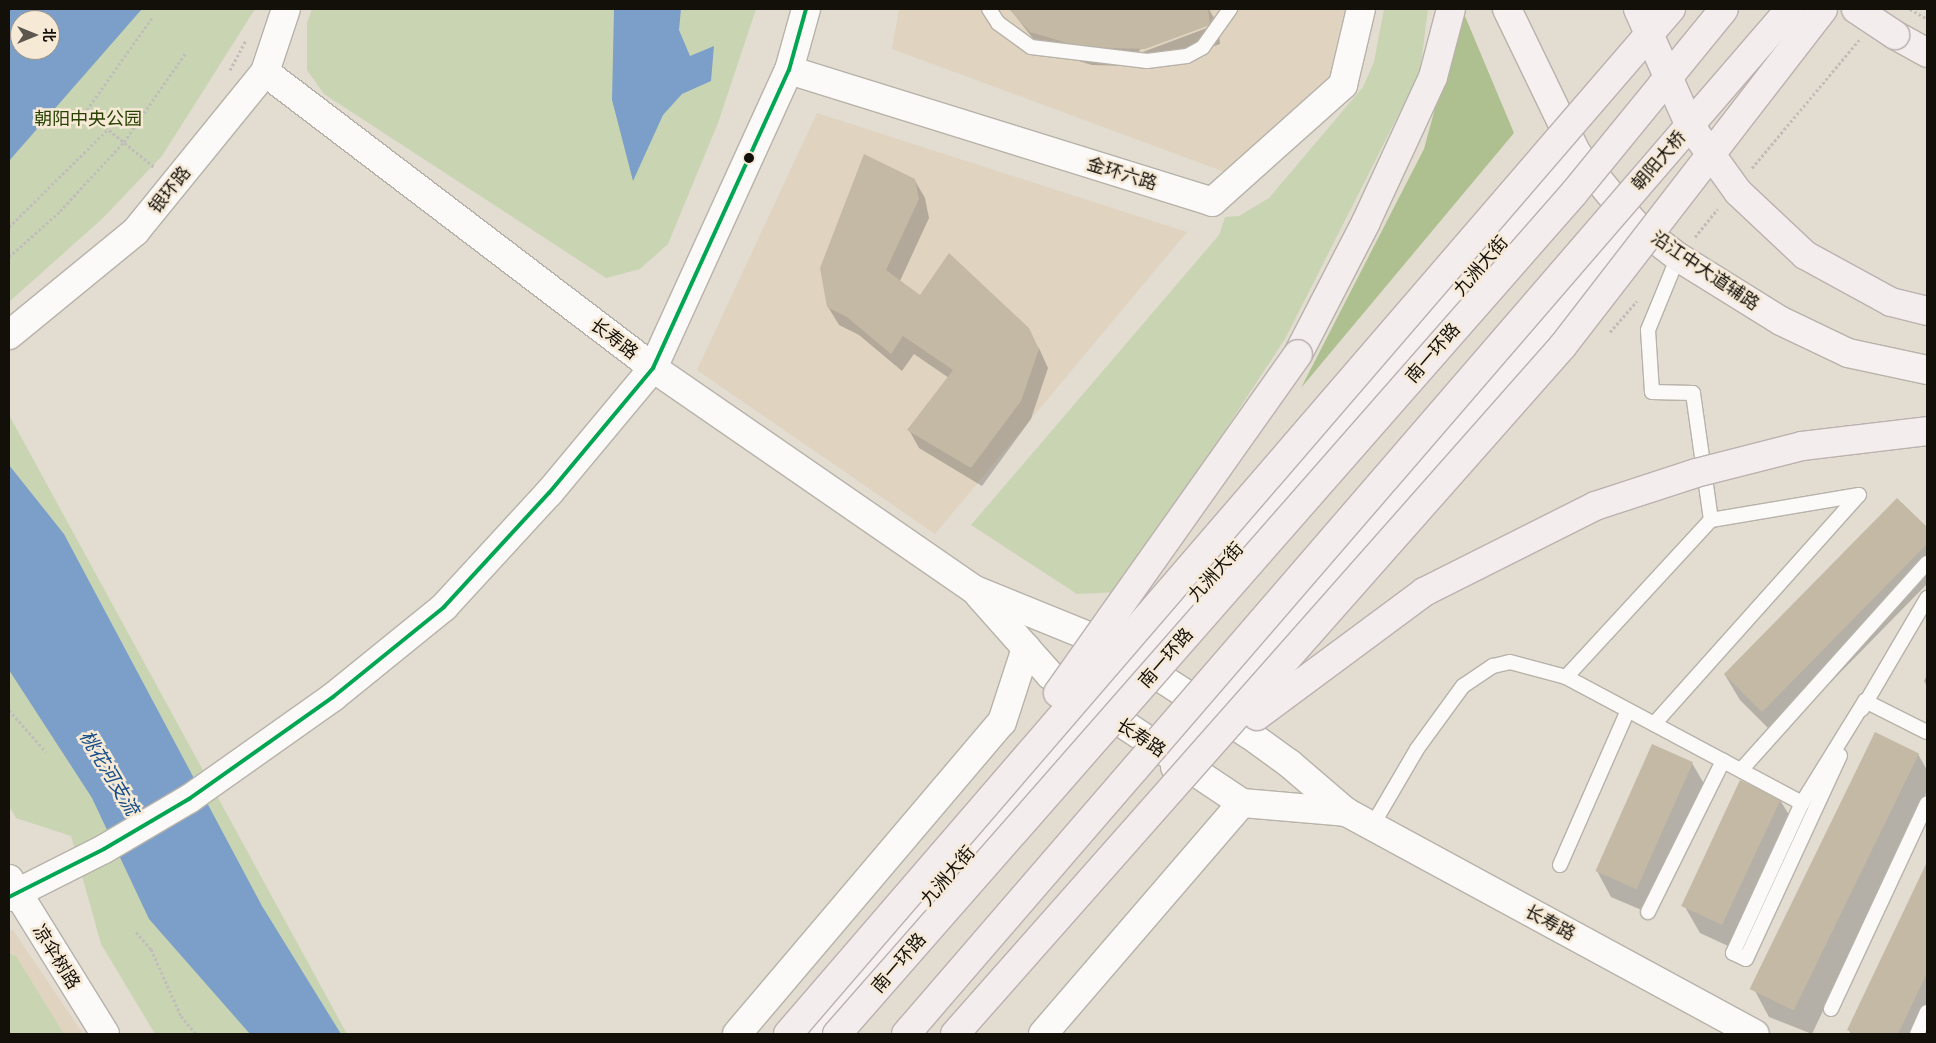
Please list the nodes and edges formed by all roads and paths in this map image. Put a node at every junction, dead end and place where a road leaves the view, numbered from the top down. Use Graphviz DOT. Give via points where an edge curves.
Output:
graph roads {
  1 [pos="286,9"];
  2 [pos="806,9"];
  3 [pos="990,9"];
  4 [pos="1230,9"];
  5 [pos="1361,9"];
  6 [pos="1451,9"];
  7 [pos="1507,9"];
  8 [pos="1638,9"];
  9 [pos="1672,9"];
  10 [pos="1724,9"];
  11 [pos="1790,9"];
  12 [pos="1823,9"];
  13 [pos="1856,9"];
  14 [pos="1910,9"];
  15 [pos="152,18"];
  16 [pos="1927,19"];
  17 [pos="186,52"];
  18 [pos="1927,52"];
  19 [pos="789,70"];
  20 [pos="265,72"];
  21 [pos="108,129"];
  22 [pos="124,142"];
  23 [pos="1577,154"];
  24 [pos="161,172"];
  25 [pos="1634,223"];
  26 [pos="9,227"];
  27 [pos="9,257"];
  28 [pos="1678,257"];
  29 [pos="1927,311"];
  30 [pos="9,335"];
  31 [pos="653,368"];
  32 [pos="1927,370"];
  33 [pos="1927,431"];
  34 [pos="1711,520"];
  35 [pos="1927,563"];
  36 [pos="975,590"];
  37 [pos="1927,598"];
  38 [pos="1026,648"];
  39 [pos="1134,661"];
  40 [pos="1566,677"];
  41 [pos="1866,701"];
  42 [pos="1094,707"];
  43 [pos="9,710"];
  44 [pos="1628,710"];
  45 [pos="1216,716"];
  46 [pos="1654,724"];
  47 [pos="1927,732"];
  48 [pos="46,752"];
  49 [pos="1723,761"];
  50 [pos="1178,763"];
  51 [pos="1741,770"];
  52 [pos="1242,803"];
  53 [pos="1802,803"];
  54 [pos="1927,803"];
  55 [pos="1346,812"];
  56 [pos="1372,826"];
  57 [pos="1560,865"];
  58 [pos="12,890"];
  59 [pos="1648,912"];
  60 [pos="136,932"];
  61 [pos="1831,1009"];
  62 [pos="1927,1012"];
  63 [pos="105,1034"];
  64 [pos="196,1034"];
  65 [pos="737,1034"];
  66 [pos="777,1034"];
  67 [pos="788,1034"];
  68 [pos="813,1034"];
  69 [pos="837,1034"];
  70 [pos="906,1034"];
  71 [pos="940,1034"];
  72 [pos="955,1034"];
  73 [pos="969,1034"];
  74 [pos="1043,1034"];
  75 [pos="1755,1034"];
  76 [pos="1917,1034"];
  1 -- 20 [label="street, 银环路"];
  2 -- 19 [label="street"];
  3 -- 4 [label="lane" via="998,23 1031,47 1147,61 1187,56 1203,47"];
  5 -- 19 [label="street, 金环六路" via="1343,85 1212,202"];
  6 -- 66 [label="highway, bridge" via="1433,77 1366,222 1298,354 1071,677"];
  7 -- 23 [label="main road, 沿江中大道辅路"];
  8 -- 29 [label="highway, bridge" via="1689,124 1738,192 1805,254 1891,302"];
  9 -- 67 [label="highway, bridge"];
  10 -- 69 [label="highway, 南一环路, bridge" via="1574,193"];
  11 -- 70 [label="highway, 朝阳大桥, bridge"];
  12 -- 72 [label="highway, bridge" via="1562,348"];
  13 -- 18 [label="highway, bridge"];
  14 -- 16 [label="path"];
  15 -- 21 [label="path" via="86,111"];
  17 -- 22 [label="path"];
  19 -- 31 [label="street"];
  20 -- 30 [label="street, 银环路" via="135,232"];
  20 -- 31 [label="street, 长寿路"];
  21 -- 22 [label="path"];
  21 -- 26 [label="path"];
  22 -- 24 [label="path"];
  22 -- 27 [label="path" via="60,211"];
  23 -- 25 [label="main road, 沿江中大道辅路"];
  23 -- 39 [label="main road, 九洲大街" via="1241,545"];
  25 -- 28 [label="main road, 沿江中大道辅路"];
  25 -- 45 [label="main road"];
  28 -- 32 [label="main road, 沿江中大道辅路" via="1781,321 1848,353"];
  28 -- 34 [label="lane" via="1648,330 1652,392 1693,393"];
  31 -- 36 [label="street, 长寿路"];
  31 -- 58 [label="street" via="549,493 444,607 333,697 189,799 104,850"];
  33 -- 73 [label="highway, bridge" via="1802,446 1687,476 1595,506 1424,592 1266,706 1128,854"];
  34 -- 40 [label="lane"];
  34 -- 46 [label="lane" via="1859,495"];
  35 -- 51 [label="lane"];
  36 -- 38 [label="street, 长寿路"];
  36 -- 39 [label="street, 长寿路" via="1108,644"];
  37 -- 41 [label="lane"];
  38 -- 42 [label="street, 长寿路" via="1050,675"];
  38 -- 65 [label="street" via="1002,722"];
  39 -- 42 [label="main road, 九洲大街"];
  39 -- 45 [label="street, 长寿路"];
  40 -- 44 [label="lane"];
  40 -- 56 [label="lane" via="1510,662 1493,666 1462,686 1417,749"];
  41 -- 47 [label="lane"];
  41 -- 53 [label="lane"];
  41 -- 53 [label="lane" via="1746,959 1733,953"];
  42 -- 50 [label="street, 长寿路"];
  42 -- 68 [label="main road, 九洲大街"];
  43 -- 48 [label="path"];
  44 -- 46 [label="lane"];
  44 -- 57 [label="lane"];
  45 -- 50 [label="main road"];
  45 -- 55 [label="street, 长寿路" via="1290,764"];
  46 -- 49 [label="lane"];
  49 -- 51 [label="lane"];
  49 -- 59 [label="lane"];
  50 -- 52 [label="street, 长寿路"];
  50 -- 71 [label="main road"];
  51 -- 53 [label="lane"];
  52 -- 55 [label="street, 长寿路"];
  52 -- 74 [label="street"];
  54 -- 61 [label="lane"];
  55 -- 56 [label="street, 长寿路"];
  56 -- 75 [label="street, 长寿路"];
  58 -- 63 [label="street, 凉伞树路"];
  60 -- 64 [label="path" via="151,949 180,1016"];
  62 -- 76 [label="lane"];
}
